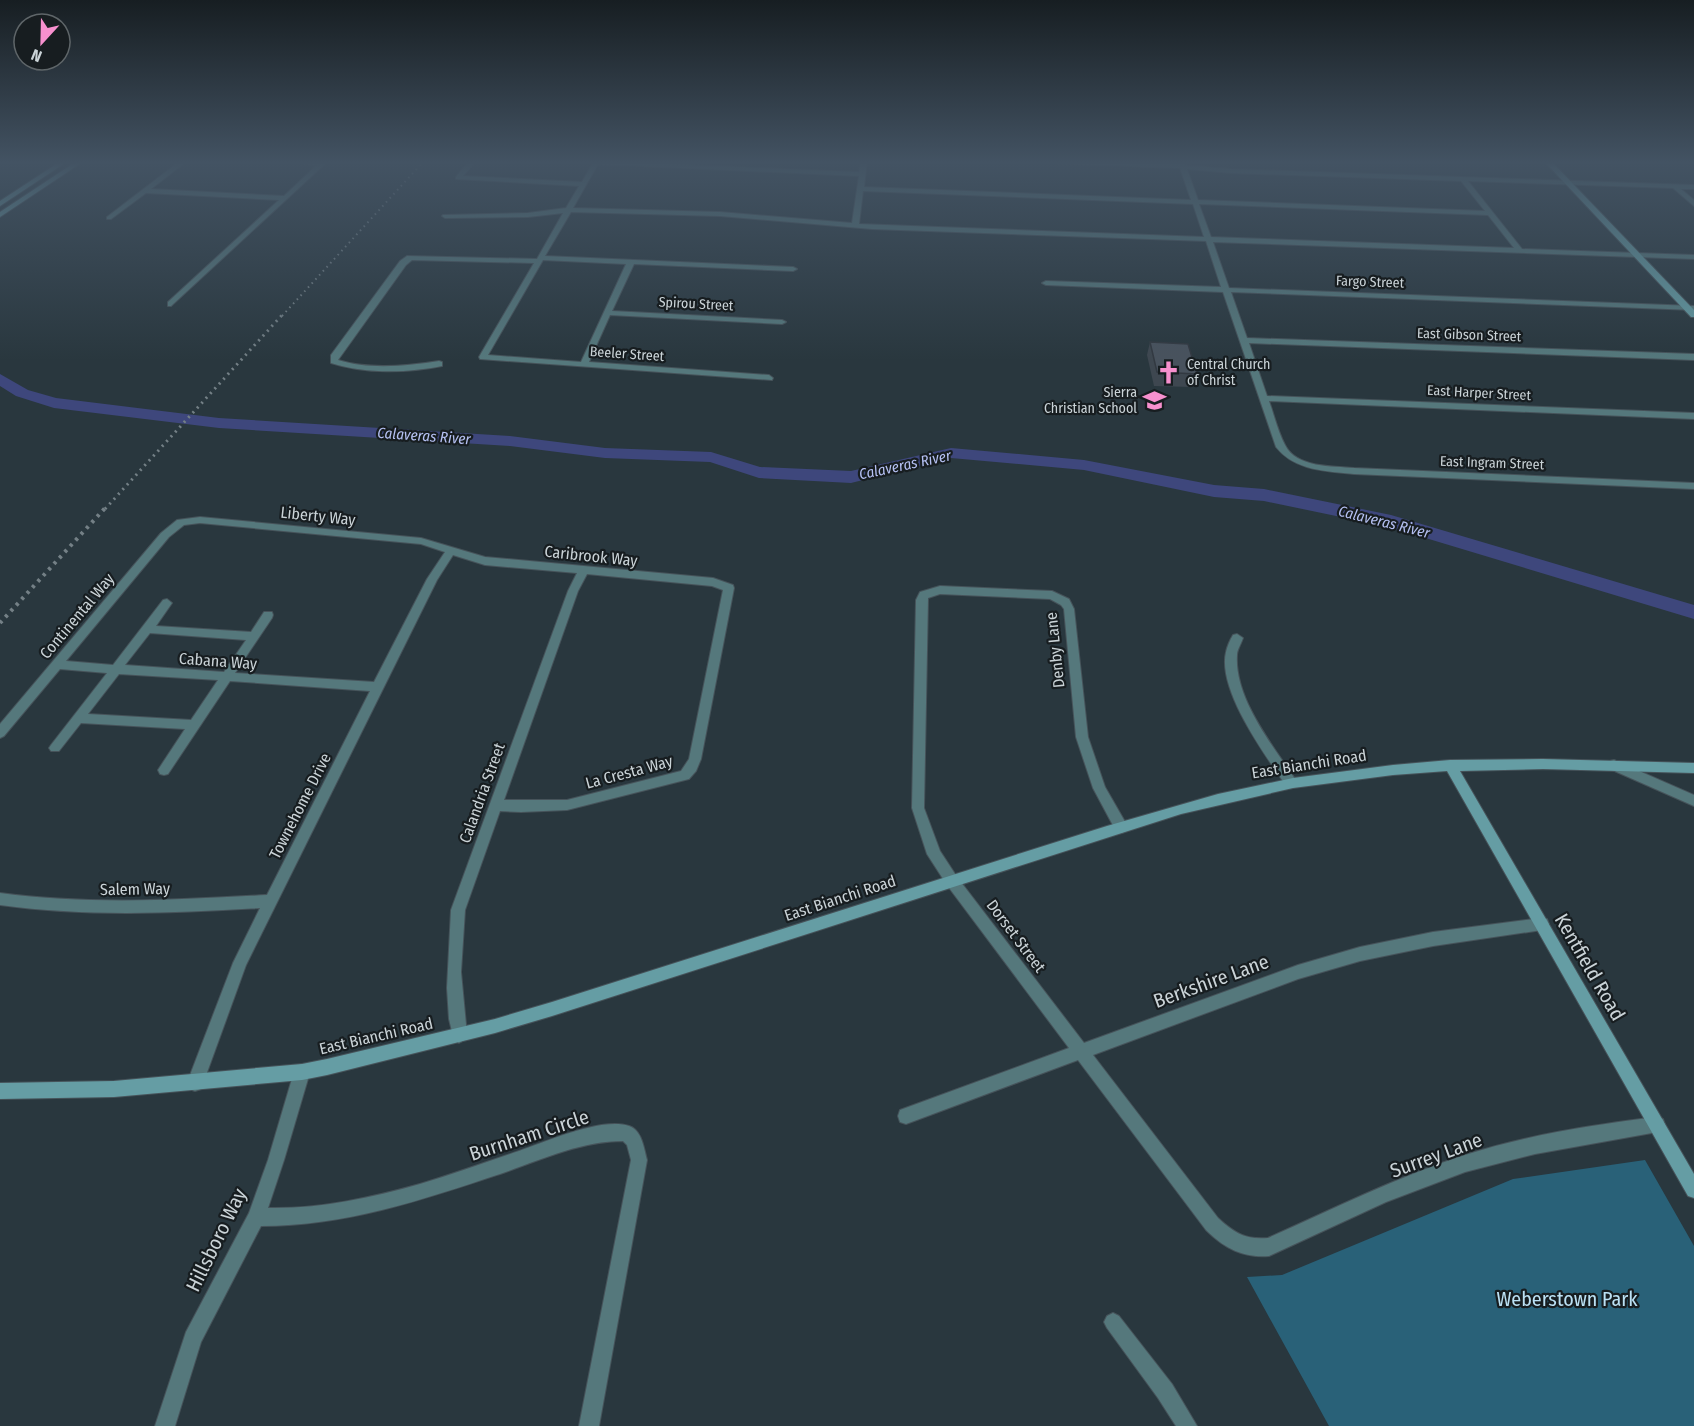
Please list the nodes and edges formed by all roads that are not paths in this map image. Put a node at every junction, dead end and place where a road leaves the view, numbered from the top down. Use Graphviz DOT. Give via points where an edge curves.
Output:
graph roads {
  1 [pos="254,228"];
  2 [pos="560,228"];
  3 [pos="924,228"];
  4 [pos="1204,228"];
  5 [pos="1501,228"];
  6 [pos="1610,228"];
  7 [pos="1208,238"];
  8 [pos="1520,251"];
  9 [pos="1636,255"];
  10 [pos="1694,257"];
  11 [pos="541,260"];
  12 [pos="631,262"];
  13 [pos="793,270"];
  14 [pos="1046,283"];
  15 [pos="1224,289"];
  16 [pos="171,304"];
  17 [pos="1690,308"];
  18 [pos="608,313"];
  19 [pos="1694,315"];
  20 [pos="782,322"];
  21 [pos="1244,340"];
  22 [pos="1694,357"];
  23 [pos="439,364"];
  24 [pos="584,364"];
  25 [pos="769,378"];
  26 [pos="1264,398"];
  27 [pos="1694,417"];
  28 [pos="1694,486"];
  29 [pos="181,522"];
  30 [pos="450,552"];
  31 [pos="584,570"];
  32 [pos="729,588"];
  33 [pos="927,593"];
  34 [pos="167,603"];
  35 [pos="268,615"];
  36 [pos="147,629"];
  37 [pos="254,636"];
  38 [pos="1237,638"];
  39 [pos="57,665"];
  40 [pos="116,670"];
  41 [pos="224,678"];
  42 [pos="378,687"];
  43 [pos="79,718"];
  44 [pos="193,726"];
  45 [pos="0,733"];
  46 [pos="56,748"];
  47 [pos="1610,764"];
  48 [pos="1450,765"];
  49 [pos="1694,768"];
  50 [pos="164,770"];
  51 [pos="1291,783"];
  52 [pos="1694,801"];
  53 [pos="495,805"];
  54 [pos="1121,827"];
  55 [pos="952,881"];
  56 [pos="0,899"];
  57 [pos="270,902"];
  58 [pos="1542,924"];
  59 [pos="459,1035"];
  60 [pos="1081,1051"];
  61 [pos="302,1072"];
  62 [pos="195,1083"];
  63 [pos="0,1091"];
  64 [pos="906,1116"];
  65 [pos="1656,1125"];
  66 [pos="1694,1190"];
  67 [pos="256,1217"];
  68 [pos="1238,1245"];
  69 [pos="1113,1323"];
  70 [pos="165,1426"];
  71 [pos="589,1426"];
  72 [pos="1188,1426"];
  1 -- 16 [label="street"];
  2 -- 11 [label="street"];
  3 -- 7 [label="street"];
  4 -- 7 [label="street"];
  5 -- 8 [label="street"];
  6 -- 9 [label="street"];
  7 -- 8 [label="street"];
  7 -- 15 [label="street"];
  8 -- 9 [label="street"];
  9 -- 10 [label="street"];
  9 -- 17 [label="street"];
  11 -- 12 [label="street"];
  11 -- 23 [label="street" via="410,258 382,289 334,357 339,364 352,365"];
  11 -- 24 [label="street, Beeler Street" via="483,357"];
  12 -- 13 [label="street"];
  12 -- 18 [label="street"];
  14 -- 15 [label="street, Fargo Street"];
  15 -- 17 [label="street, Fargo Street"];
  15 -- 21 [label="street"];
  17 -- 19 [label="street"];
  18 -- 20 [label="street, Spirou Street"];
  18 -- 24 [label="street"];
  21 -- 22 [label="street, East Gibson Street"];
  21 -- 26 [label="street"];
  24 -- 25 [label="street, Beeler Street"];
  26 -- 27 [label="street, East Harper Street"];
  26 -- 28 [label="street, East Ingram Street" via="1281,447 1290,458 1306,464 1354,471"];
  29 -- 30 [label="street, Liberty Way" via="208,520 421,541 440,544"];
  29 -- 39 [label="street, Continental Way" via="165,535"];
  30 -- 31 [label="street, Caribrook Way" via="484,561"];
  30 -- 42 [label="street, Townehome Drive" via="432,579"];
  31 -- 32 [label="street, Caribrook Way" via="712,582"];
  31 -- 53 [label="street, Calandria Street"];
  32 -- 53 [label="street, La Cresta Way" via="695,759 685,775 567,805"];
  33 -- 54 [label="street, Denby Lane" via="940,590 1052,596 1069,606 1082,737 1099,788"];
  33 -- 55 [label="street, Dorset Street" via="921,600 918,808 934,854"];
  34 -- 36 [label="street"];
  35 -- 37 [label="street"];
  36 -- 37 [label="street"];
  36 -- 40 [label="street"];
  37 -- 41 [label="street"];
  38 -- 51 [label="street" via="1232,644 1232,667 1240,698"];
  39 -- 40 [label="street, Cabana Way"];
  39 -- 45 [label="street, Continental Way"];
  40 -- 41 [label="street, Cabana Way"];
  40 -- 43 [label="street"];
  41 -- 42 [label="street, Cabana Way"];
  41 -- 44 [label="street"];
  42 -- 57 [label="street, Townehome Drive"];
  43 -- 44 [label="street"];
  43 -- 46 [label="street"];
  44 -- 50 [label="street"];
  47 -- 48 [label="street, East Bianchi Road"];
  47 -- 49 [label="street, East Bianchi Road"];
  47 -- 52 [label="street"];
  48 -- 51 [label="street, East Bianchi Road"];
  48 -- 58 [label="street, Kentfield Road"];
  51 -- 54 [label="street, East Bianchi Road"];
  53 -- 59 [label="street, Calandria Street" via="459,910 453,946"];
  54 -- 55 [label="street, East Bianchi Road"];
  55 -- 59 [label="street, East Bianchi Road" via="552,1010"];
  55 -- 60 [label="street, Dorset Street"];
  56 -- 57 [label="street, Salem Way" via="85,907"];
  57 -- 62 [label="street, Townehome Drive" via="226,994"];
  58 -- 60 [label="street, Berkshire Lane" via="1360,954 1216,1000"];
  58 -- 65 [label="street, Kentfield Road"];
  59 -- 61 [label="street, East Bianchi Road"];
  60 -- 64 [label="street, Berkshire Lane"];
  60 -- 68 [label="street, Dorset Street" via="1212,1224"];
  61 -- 62 [label="street, East Bianchi Road"];
  61 -- 67 [label="street, Hillsboro Way"];
  62 -- 63 [label="street, East Bianchi Road"];
  65 -- 66 [label="street, Kentfield Road"];
  65 -- 68 [label="street, Surrey Lane" via="1574,1137 1493,1155 1440,1173 1269,1246 1255,1249"];
  67 -- 70 [label="street, Hillsboro Way" via="193,1339"];
  67 -- 71 [label="street, Burnham Circle" via="284,1219 348,1212 577,1140 610,1132 627,1133 634,1141 639,1160"];
  69 -- 72 [label="street"];
}
